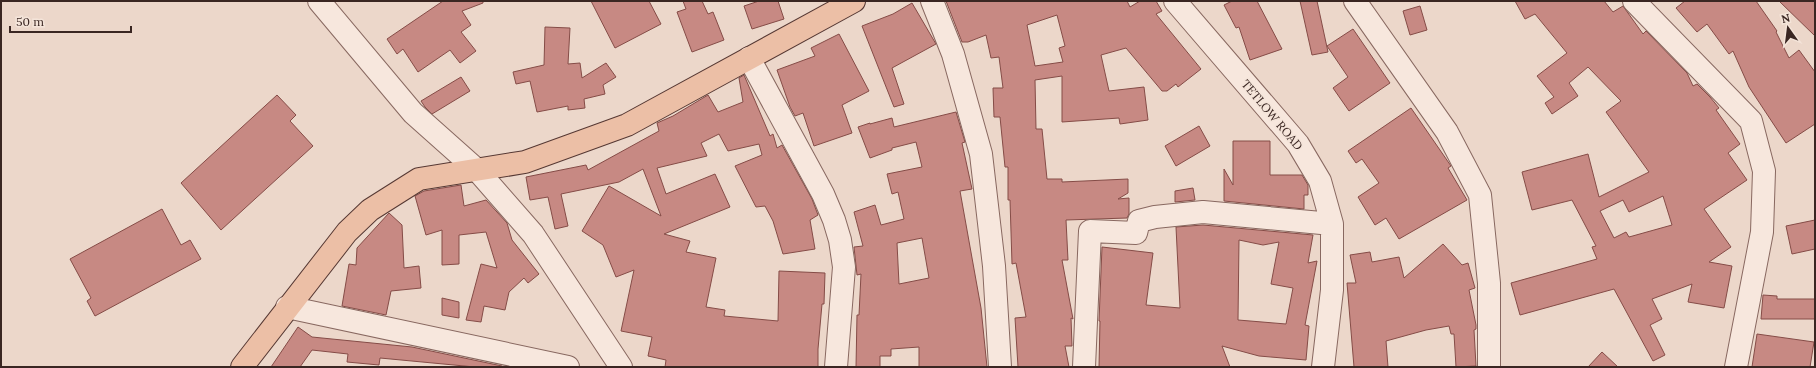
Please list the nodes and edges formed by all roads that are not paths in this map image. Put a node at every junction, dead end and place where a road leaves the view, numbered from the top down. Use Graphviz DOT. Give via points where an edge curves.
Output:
graph roads {
  1 [pos="320,1"];
  2 [pos="854,1"];
  3 [pos="932,1"];
  4 [pos="1175,1"];
  5 [pos="1355,1"];
  6 [pos="1634,1"];
  7 [pos="749,58"];
  8 [pos="477,170"];
  9 [pos="1332,224"];
  10 [pos="287,307"];
  11 [pos="522,362"];
  12 [pos="242,367"];
  13 [pos="568,367"];
  14 [pos="621,367"];
  15 [pos="836,367"];
  16 [pos="1000,367"];
  17 [pos="1084,367"];
  18 [pos="1323,367"];
  19 [pos="1489,367"];
  20 [pos="1736,367"];
  1 -- 8 [label="street" via="413,112"];
  2 -- 7 [label="main road"];
  3 -- 16 [label="street" via="953,54 981,154 994,266"];
  4 -- 9 [label="street, TETLOW ROAD" via="1298,144 1320,181"];
  5 -- 19 [label="street" via="1447,132 1480,195 1489,283"];
  6 -- 20 [label="street" via="1751,121 1764,171 1762,232"];
  7 -- 8 [label="main road" via="627,125 526,162"];
  7 -- 15 [label="street" via="823,194 840,240 844,267"];
  8 -- 10 [label="main road" via="419,179 370,210 346,232"];
  8 -- 14 [label="street" via="533,234"];
  9 -- 17 [label="street" via="1203,212 1139,221 1136,233 1090,231"];
  9 -- 18 [label="street, TETLOW ROAD" via="1332,290"];
  10 -- 11 [label="street"];
  10 -- 12 [label="main road"];
  11 -- 13 [label="street"];
}
